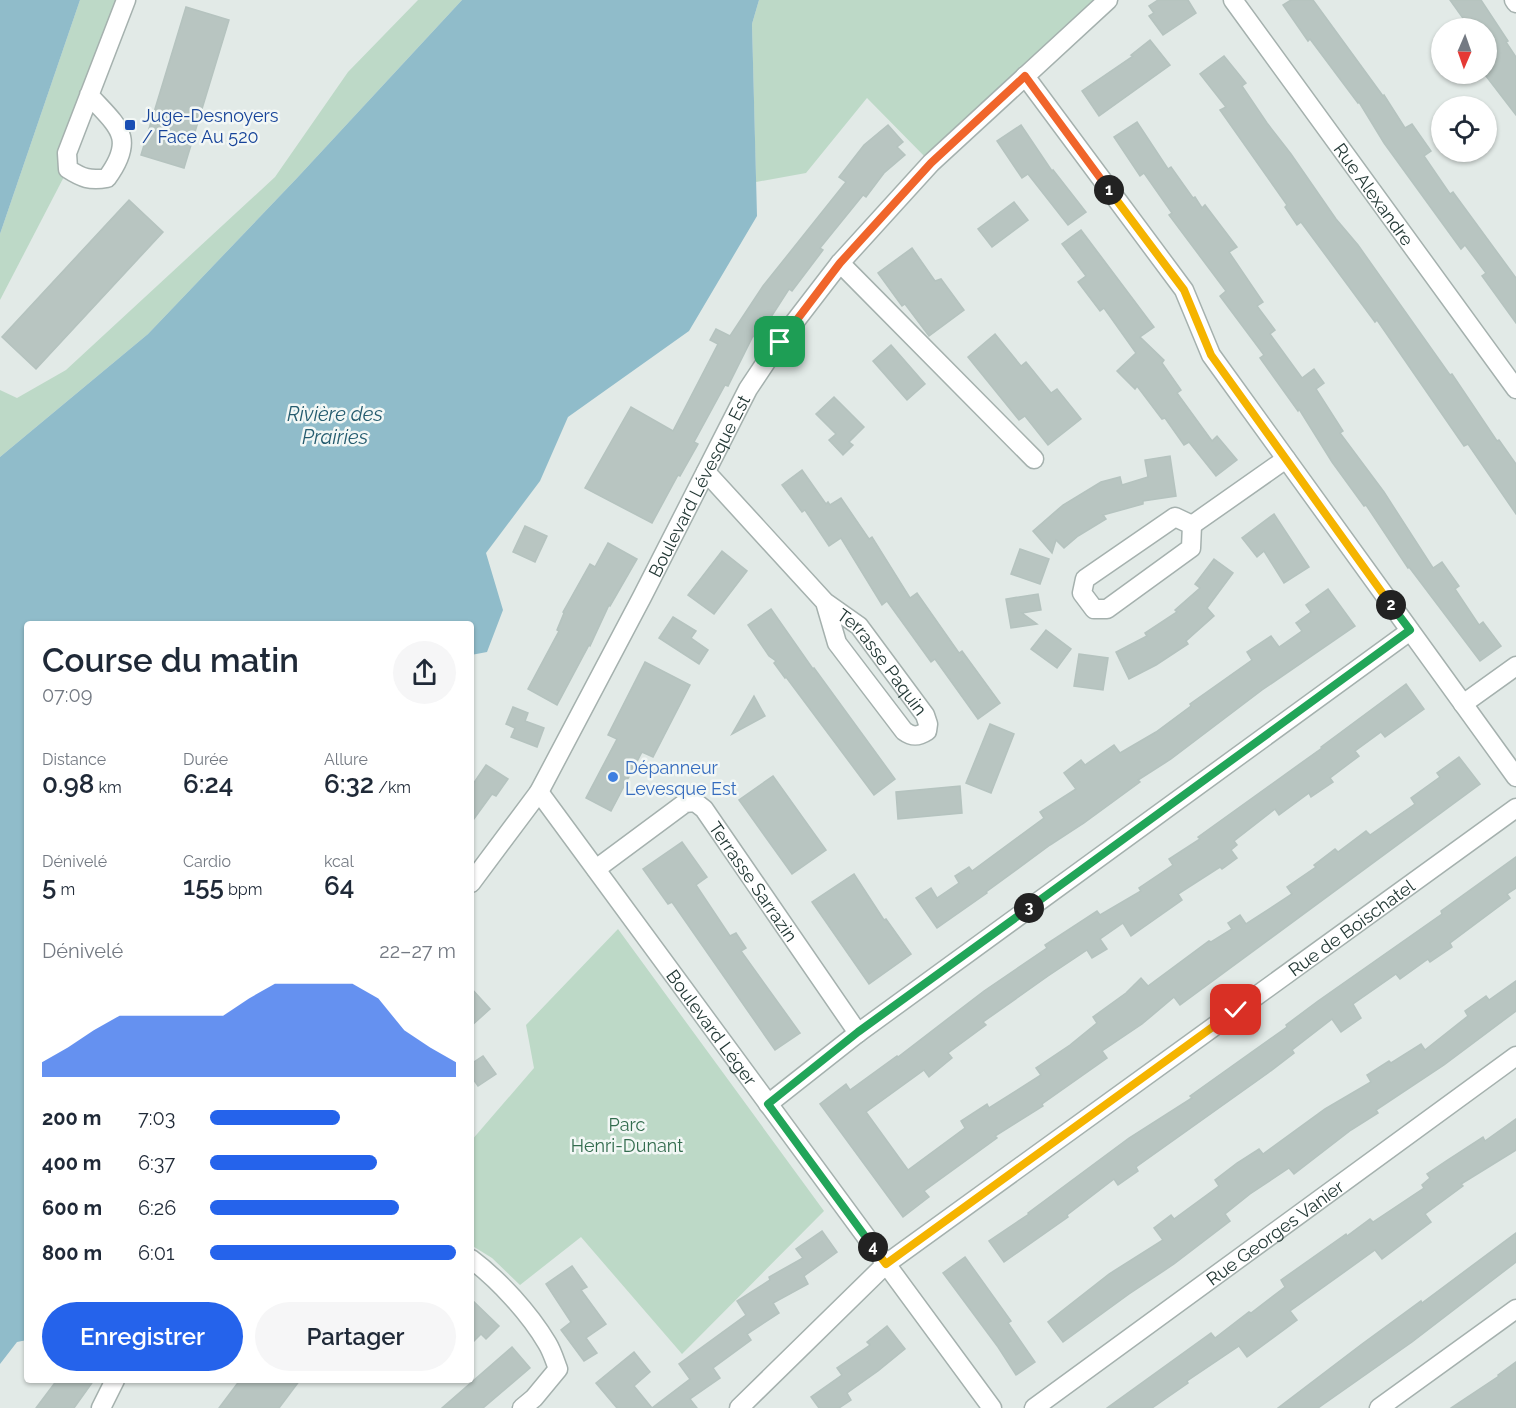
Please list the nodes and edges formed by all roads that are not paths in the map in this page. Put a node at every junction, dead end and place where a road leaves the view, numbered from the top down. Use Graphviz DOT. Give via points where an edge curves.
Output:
graph roads {
  1 [pos="126,0"];
  2 [pos="1108,0"];
  3 [pos="1233,0"];
  4 [pos="1025,76"];
  5 [pos="89,95"];
  6 [pos="840,263"];
  7 [pos="1516,389"];
  8 [pos="1034,459"];
  9 [pos="1286,459"];
  10 [pos="706,472"];
  11 [pos="1192,525"];
  12 [pos="825,602"];
  13 [pos="1410,630"];
  14 [pos="1516,666"];
  15 [pos="1463,704"];
  16 [pos="1516,777"];
  17 [pos="539,792"];
  18 [pos="1516,808"];
  19 [pos="596,869"];
  20 [pos="474,880"];
  21 [pos="858,1032"];
  22 [pos="1516,1056"];
  23 [pos="768,1104"];
  24 [pos="474,1261"];
  25 [pos="886,1264"];
  26 [pos="1516,1308"];
  27 [pos="114,1383"];
  28 [pos="101,1408"];
  29 [pos="522,1408"];
  30 [pos="739,1408"];
  31 [pos="992,1408"];
  32 [pos="1034,1408"];
  33 [pos="1379,1408"];
  1 -- 5 [label="street"];
  2 -- 4 [label="street, Boulevard Lévesque Est"];
  3 -- 7 [label="street, Rue Alexandre"];
  4 -- 6 [label="street, Boulevard Lévesque Est" via="931,163"];
  4 -- 9 [label="street" via="1184,290 1211,355"];
  6 -- 8 [label="street"];
  6 -- 10 [label="street, Boulevard Lévesque Est" via="748,389"];
  9 -- 11 [label="street"];
  9 -- 13 [label="street"];
  10 -- 12 [label="street, Terrasse Paquin"];
  10 -- 17 [label="street, Boulevard Lévesque Est"];
  11 -- 11 [label="street" via="1175,517 1085,579 1082,593 1094,609 1107,609 1191,548"];
  12 -- 12 [label="street, Terrasse Paquin" via="837,643 904,731 911,736 927,731 925,716 859,626"];
  13 -- 15 [label="street"];
  13 -- 21 [label="street"];
  14 -- 15 [label="street"];
  15 -- 16 [label="street"];
  17 -- 19 [label="street, Boulevard Léger"];
  17 -- 20 [label="street, Boulevard Lévesque Est"];
  18 -- 25 [label="street, Rue de Boischatel"];
  19 -- 21 [label="street, Terrasse Sarrazin" via="685,803 695,802 705,809"];
  19 -- 23 [label="street, Boulevard Léger"];
  21 -- 23 [label="street"];
  22 -- 32 [label="street, Rue Georges Vanier"];
  23 -- 25 [label="street, Boulevard Léger"];
  24 -- 29 [label="street" via="509,1294 547,1343 558,1369"];
  25 -- 30 [label="street, Rue de Boischatel"];
  25 -- 31 [label="street, Boulevard Léger"];
  26 -- 33 [label="street"];
  27 -- 28 [label="street"];
}
